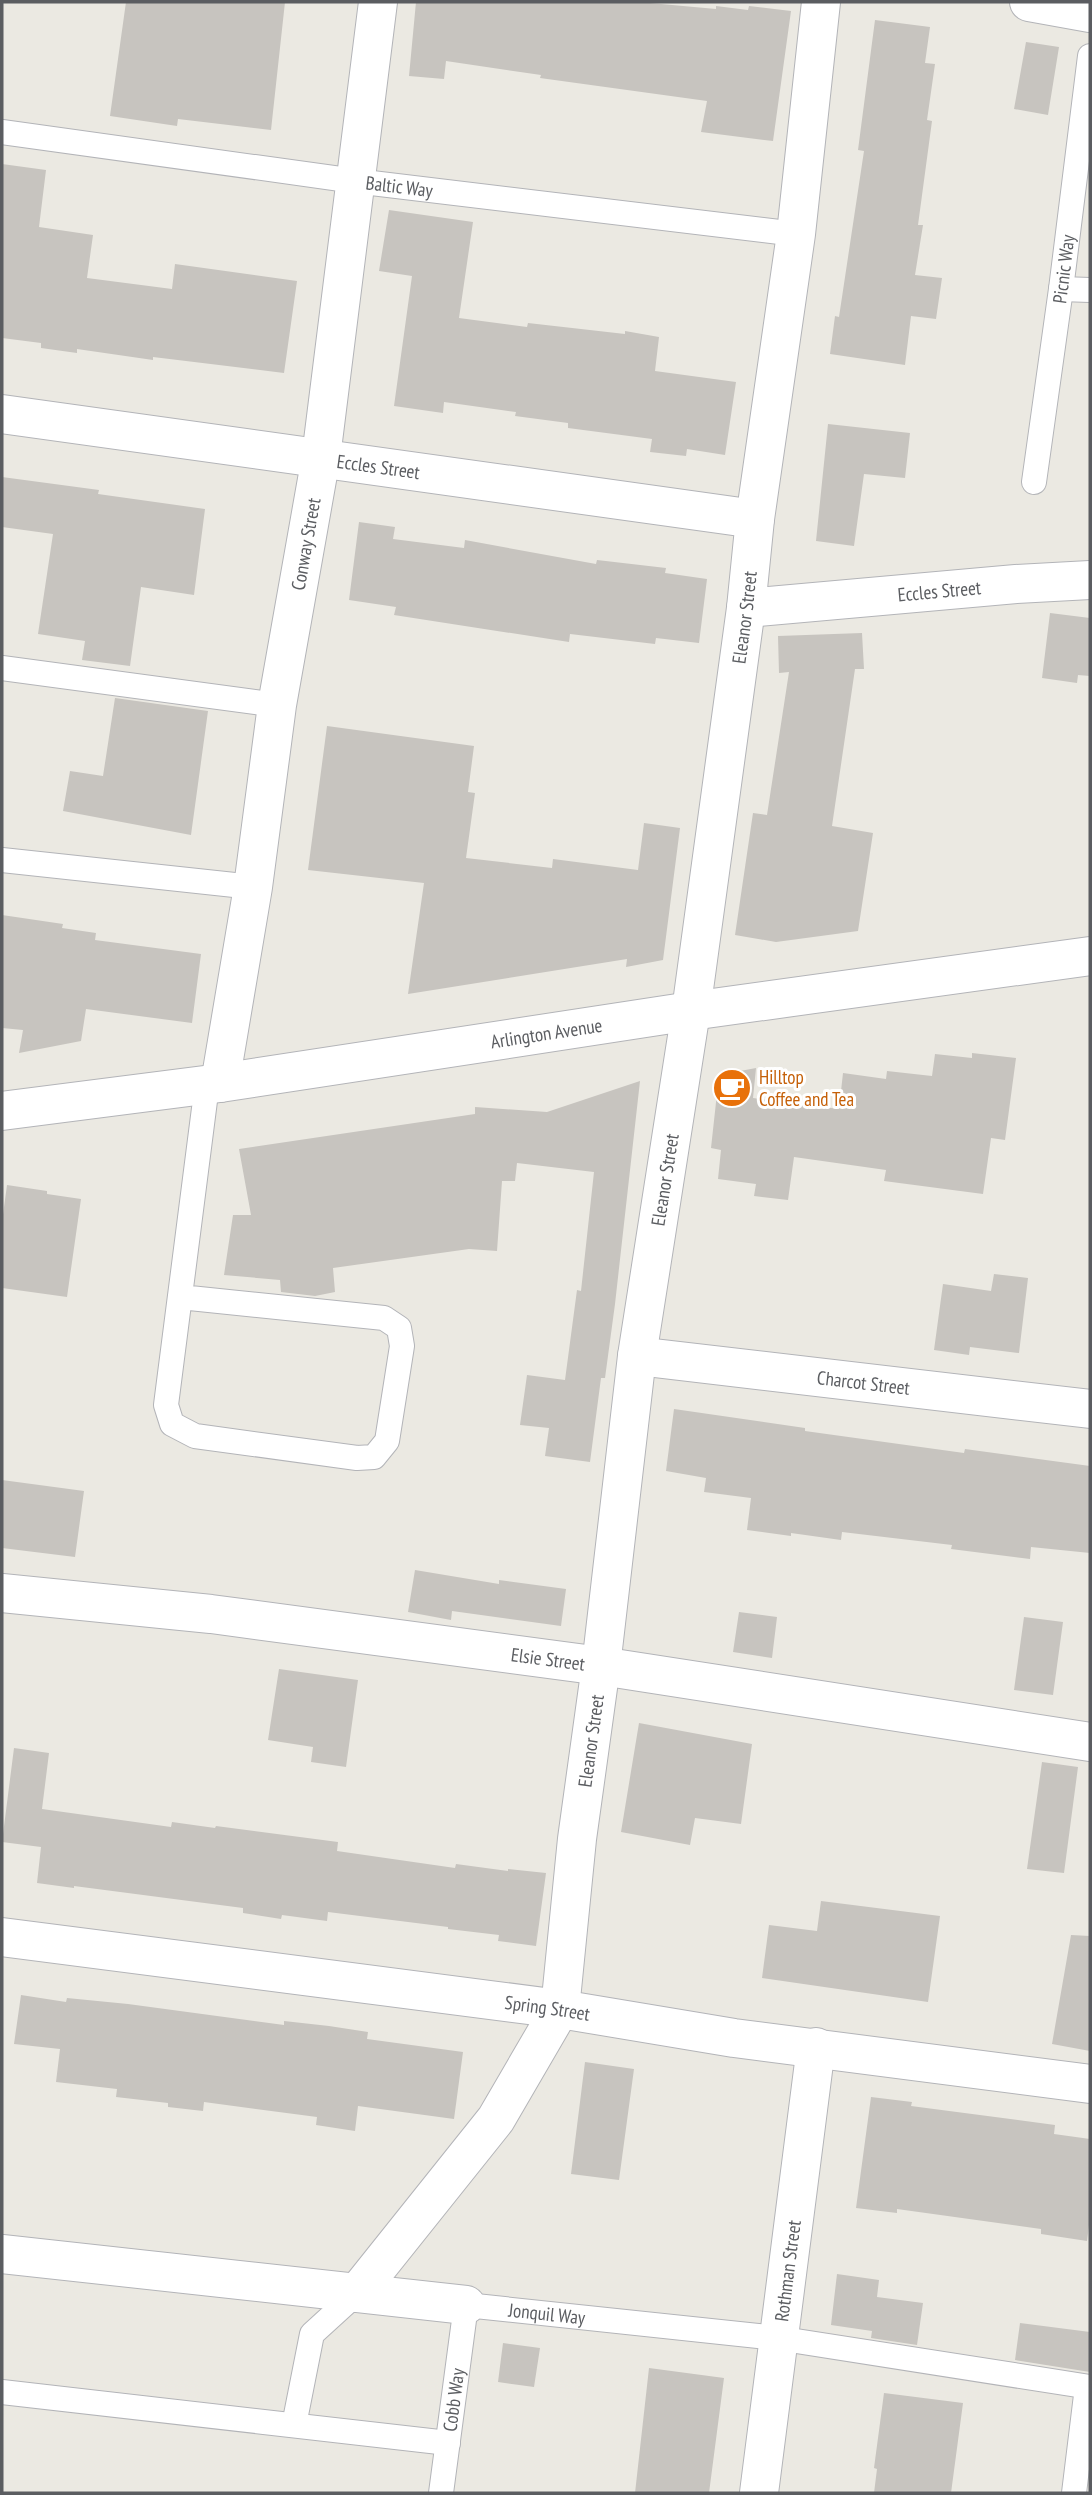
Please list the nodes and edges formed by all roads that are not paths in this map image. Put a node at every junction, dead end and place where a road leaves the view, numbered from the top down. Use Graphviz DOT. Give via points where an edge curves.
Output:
graph roads {
  1 [pos="378,2"];
  2 [pos="821,2"];
  3 [pos="1029,2"];
  4 [pos="1090,13"];
  5 [pos="1090,56"];
  6 [pos="2,132"];
  7 [pos="355,181"];
  8 [pos="796,234"];
  9 [pos="1061,289"];
  10 [pos="1090,290"];
  11 [pos="2,414"];
  12 [pos="321,457"];
  13 [pos="1034,482"];
  14 [pos="755,519"];
  15 [pos="1090,580"];
  16 [pos="746,608"];
  17 [pos="2,668"];
  18 [pos="277,705"];
  19 [pos="2,860"];
  20 [pos="253,887"];
  21 [pos="1090,956"];
  22 [pos="691,1011"];
  23 [pos="214,1084"];
  24 [pos="2,1111"];
  25 [pos="180,1297"];
  26 [pos="637,1356"];
  27 [pos="1090,1409"];
  28 [pos="2,1593"];
  29 [pos="601,1666"];
  30 [pos="1090,1742"];
  31 [pos="2,1937"];
  32 [pos="560,2009"];
  33 [pos="816,2048"];
  34 [pos="1090,2084"];
  35 [pos="2,2254"];
  36 [pos="357,2293"];
  37 [pos="466,2305"];
  38 [pos="777,2338"];
  39 [pos="1089,2387"];
  40 [pos="2,2392"];
  41 [pos="294,2425"];
  42 [pos="447,2443"];
  43 [pos="441,2493"];
  44 [pos="759,2493"];
  45 [pos="1074,2493"];
  1 -- 7 [label="street, Conway Street"];
  2 -- 8 [label="street, Eleanor Street"];
  3 -- 4 [label="street"];
  5 -- 9 [label="lane, Picnic Way"];
  6 -- 7 [label="lane, Baltic Way"];
  7 -- 8 [label="lane, Baltic Way"];
  7 -- 12 [label="street, Conway Street"];
  8 -- 14 [label="street, Eleanor Street"];
  9 -- 10 [label="lane"];
  9 -- 13 [label="lane, Picnic Way"];
  11 -- 12 [label="street, Eccles Street"];
  12 -- 14 [label="street, Eccles Street"];
  12 -- 18 [label="street, Conway Street"];
  14 -- 16 [label="street, Eleanor Street"];
  15 -- 16 [label="street, Eccles Street"];
  16 -- 22 [label="street, Eleanor Street"];
  17 -- 18 [label="lane"];
  18 -- 20 [label="street, Conway Street"];
  19 -- 20 [label="lane"];
  20 -- 23 [label="street, Conway Street"];
  21 -- 22 [label="street, Arlington Avenue"];
  22 -- 23 [label="street, Arlington Avenue"];
  22 -- 26 [label="street, Eleanor Street"];
  23 -- 24 [label="street, Arlington Avenue"];
  23 -- 25 [label="lane"];
  25 -- 25 [label="lane" via="166,1405 172,1424 195,1436 357,1458 374,1457 387,1441 402,1346 399,1328 384,1318"];
  26 -- 27 [label="street, Charcot Street"];
  26 -- 29 [label="street, Eleanor Street"];
  28 -- 29 [label="street, Elsie Street"];
  29 -- 30 [label="street, Elsie Street"];
  29 -- 32 [label="street, Eleanor Street"];
  31 -- 32 [label="street, Spring Street"];
  32 -- 33 [label="street, Spring Street"];
  32 -- 36 [label="street, Eleanor Street" via="496,2119"];
  33 -- 34 [label="street, Spring Street"];
  33 -- 38 [label="street, Rothman Street"];
  35 -- 36 [label="street, Jonquil Way"];
  36 -- 37 [label="street, Jonquil Way"];
  36 -- 41 [label="lane" via="312,2334"];
  37 -- 38 [label="lane, Jonquil Way"];
  37 -- 42 [label="lane, Cobb Way"];
  38 -- 39 [label="lane, Jonquil Way"];
  38 -- 44 [label="street, Rothman Street"];
  39 -- 45 [label="lane"];
  40 -- 41 [label="lane"];
  41 -- 42 [label="lane"];
  42 -- 43 [label="lane, Cobb Way"];
}
